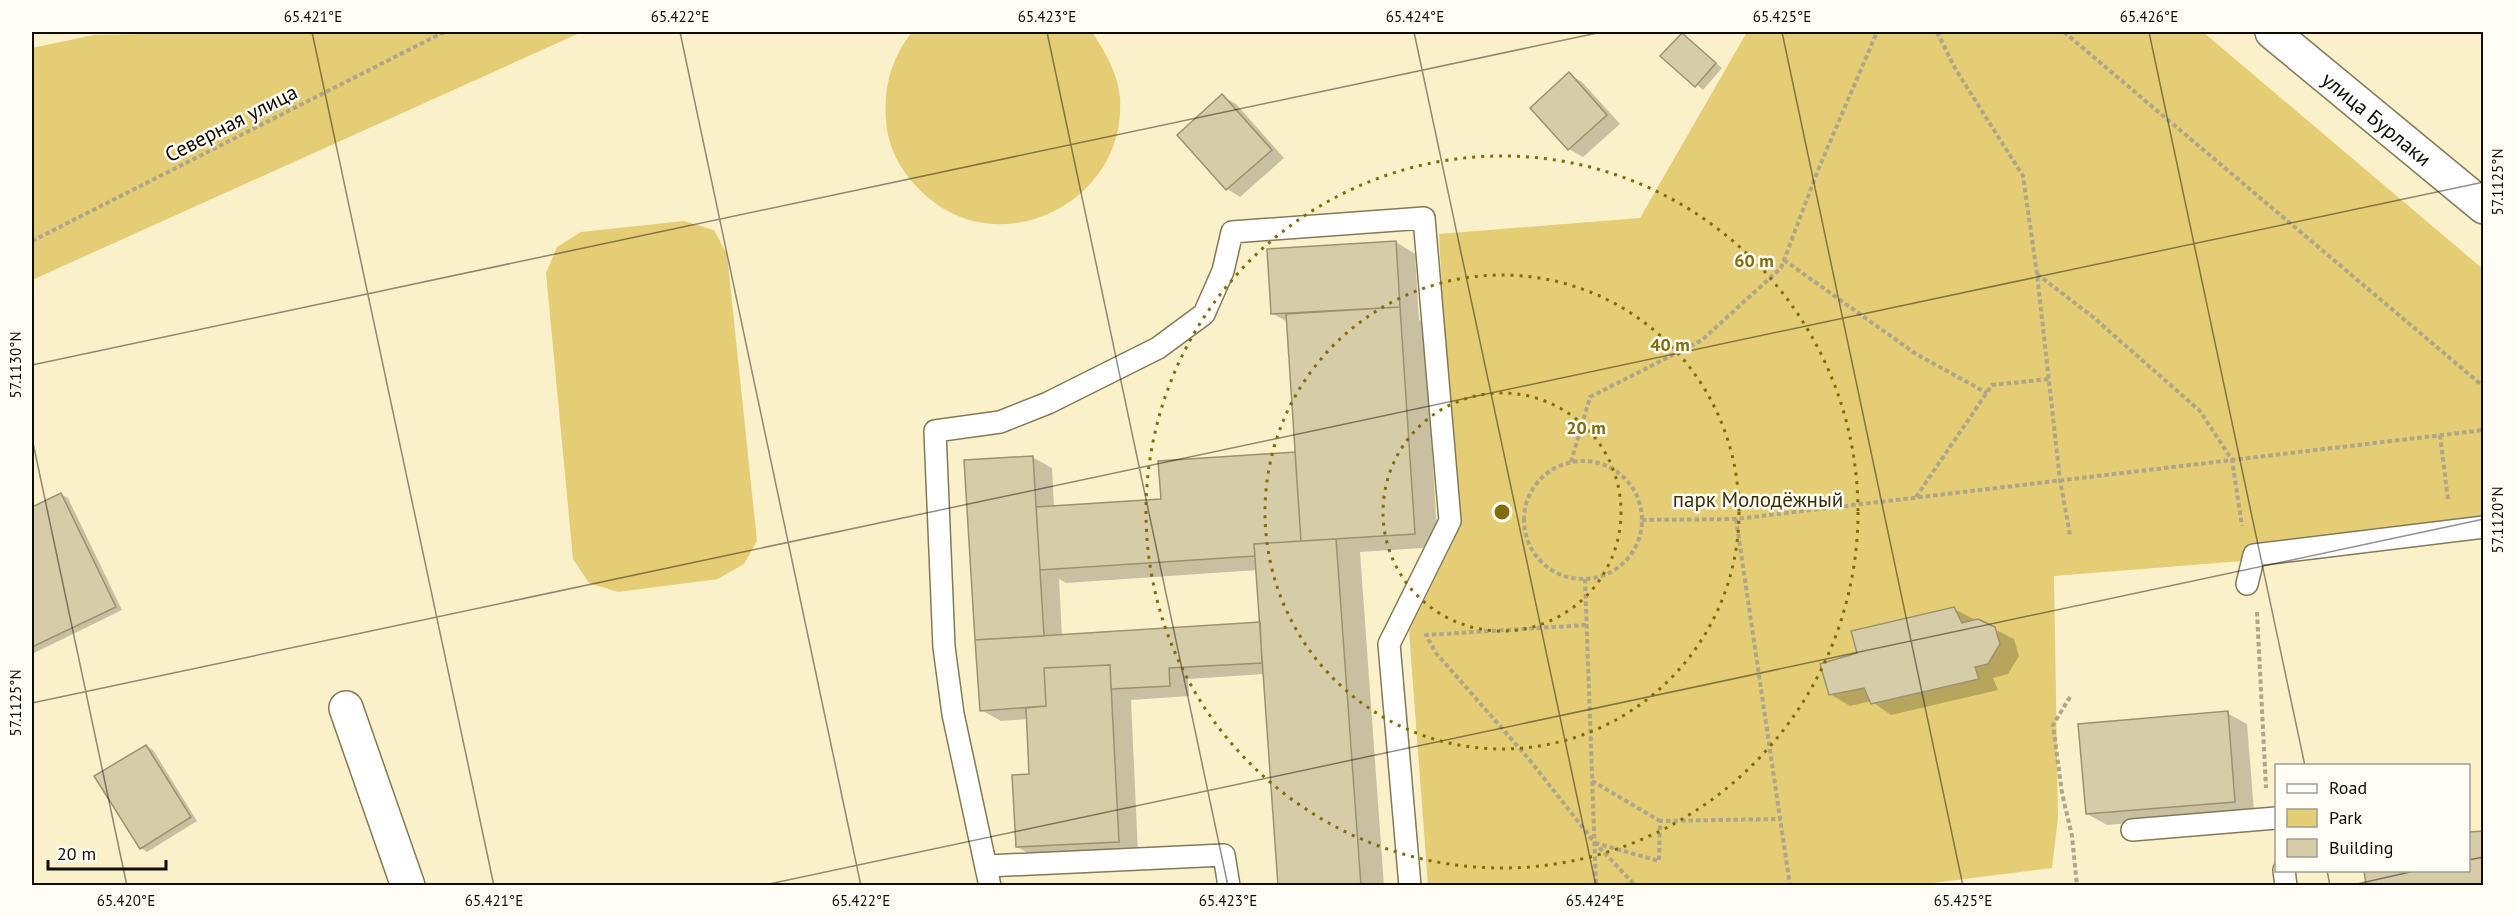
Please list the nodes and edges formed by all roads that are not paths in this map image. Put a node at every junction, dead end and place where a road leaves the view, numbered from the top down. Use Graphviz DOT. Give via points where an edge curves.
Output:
graph roads {
  1 [pos="2272,32"];
  2 [pos="2484,207"];
  3 [pos="2484,527"];
  4 [pos="2247,584"];
  5 [pos="346,708"];
  6 [pos="2272,818"];
  7 [pos="2132,830"];
  8 [pos="989,876"];
  9 [pos="408,885"];
  10 [pos="1229,885"];
  11 [pos="1410,885"];
  1 -- 2 [label="street, улица Бурлаки"];
  3 -- 4 [label="lane" via="2254,555"];
  5 -- 9 [label="street"];
  6 -- 7 [label="lane"];
  8 -- 10 [label="lane" via="1224,855"];
  8 -- 11 [label="lane" via="953,714 944,647 935,431 1000,422 1048,403 1158,348 1204,314 1223,271 1232,232 1424,218 1450,521 1389,644"];
}
